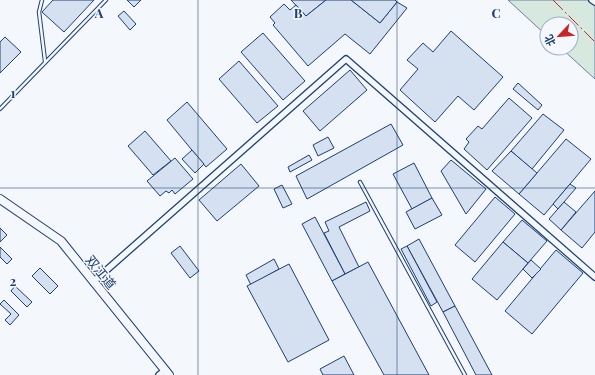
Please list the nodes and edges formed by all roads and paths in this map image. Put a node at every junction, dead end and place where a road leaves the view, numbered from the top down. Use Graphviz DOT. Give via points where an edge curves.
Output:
graph roads {
  1 [pos="42,0"];
  2 [pos="106,0"];
  3 [pos="592,0"];
  4 [pos="595,2"];
  5 [pos="45,62"];
  6 [pos="0,109"];
  7 [pos="360,182"];
  8 [pos="0,199"];
  9 [pos="595,277"];
  10 [pos="93,282"];
  11 [pos="164,373"];
  12 [pos="464,375"];
  1 -- 5 [label="lane" via="39,12"];
  2 -- 5 [label="lane"];
  3 -- 4 [label="street"];
  5 -- 6 [label="lane"];
  7 -- 12 [label="lane"];
  8 -- 10 [label="main road, 双江道" via="61,241"];
  9 -- 10 [label="street" via="346,59"];
  10 -- 11 [label="main road, 双江道"];
}
